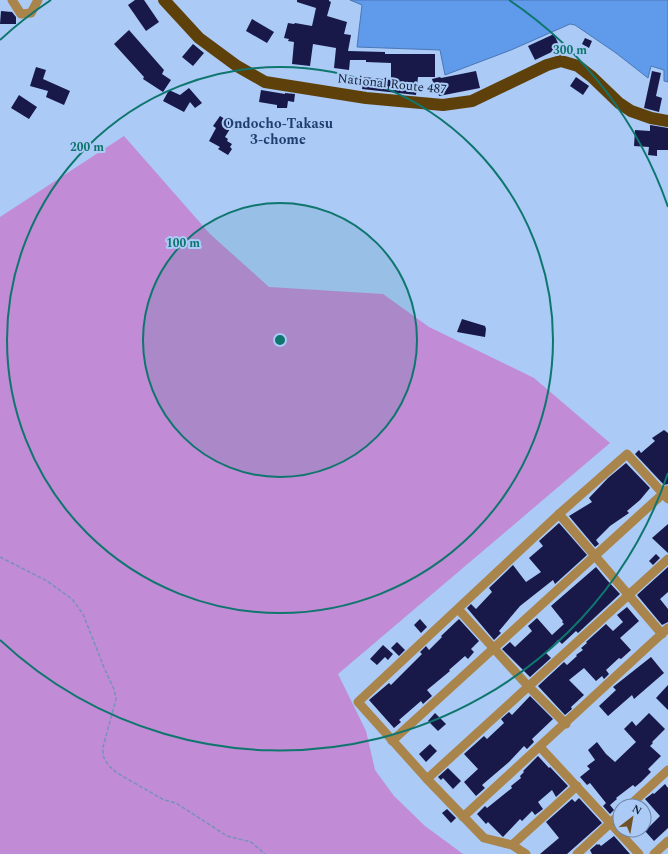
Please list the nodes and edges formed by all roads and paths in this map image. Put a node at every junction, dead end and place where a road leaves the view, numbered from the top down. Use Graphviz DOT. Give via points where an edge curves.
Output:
graph roads {
  1 [pos="12,0"];
  2 [pos="38,0"];
  3 [pos="164,0"];
  4 [pos="668,121"];
  5 [pos="666,494"];
  6 [pos="559,514"];
  7 [pos="0,557"];
  8 [pos="594,557"];
  9 [pos="668,559"];
  10 [pos="628,595"];
  11 [pos="458,609"];
  12 [pos="665,631"];
  13 [pos="494,649"];
  14 [pos="528,686"];
  15 [pos="566,724"];
  16 [pos="392,741"];
  17 [pos="540,747"];
  18 [pos="668,770"];
  19 [pos="427,779"];
  20 [pos="577,786"];
  21 [pos="638,798"];
  22 [pos="463,817"];
  23 [pos="610,824"];
  24 [pos="668,841"];
  25 [pos="512,845"];
  26 [pos="265,854"];
  27 [pos="526,854"];
  28 [pos="577,854"];
  29 [pos="639,854"];
  30 [pos="654,854"];
  1 -- 2 [label="street" via="21,14 31,13"];
  3 -- 4 [label="highway, National Route 487" via="199,38 237,66 265,82 366,98 443,105 472,101 547,65 561,61 578,66 631,111"];
  5 -- 6 [label="street" via="627,454"];
  5 -- 8 [label="street"];
  6 -- 8 [label="street"];
  6 -- 11 [label="street"];
  7 -- 26 [label="path" via="47,581 72,599 83,614 114,688 116,699 103,747 103,756 108,765 158,796 176,803 227,836 251,842"];
  8 -- 10 [label="street"];
  8 -- 13 [label="street"];
  9 -- 10 [label="street"];
  10 -- 12 [label="street"];
  10 -- 14 [label="street"];
  11 -- 13 [label="street"];
  11 -- 16 [label="street" via="358,702"];
  12 -- 15 [label="street"];
  13 -- 14 [label="street"];
  13 -- 16 [label="street"];
  14 -- 15 [label="street"];
  14 -- 19 [label="street"];
  15 -- 17 [label="street"];
  16 -- 19 [label="street"];
  17 -- 20 [label="street"];
  17 -- 22 [label="street"];
  18 -- 21 [label="street"];
  19 -- 22 [label="street"];
  20 -- 23 [label="street"];
  20 -- 25 [label="street"];
  22 -- 25 [label="street" via="484,838"];
  23 -- 28 [label="street"];
  23 -- 29 [label="street"];
  24 -- 30 [label="street"];
  25 -- 27 [label="street"];
}
